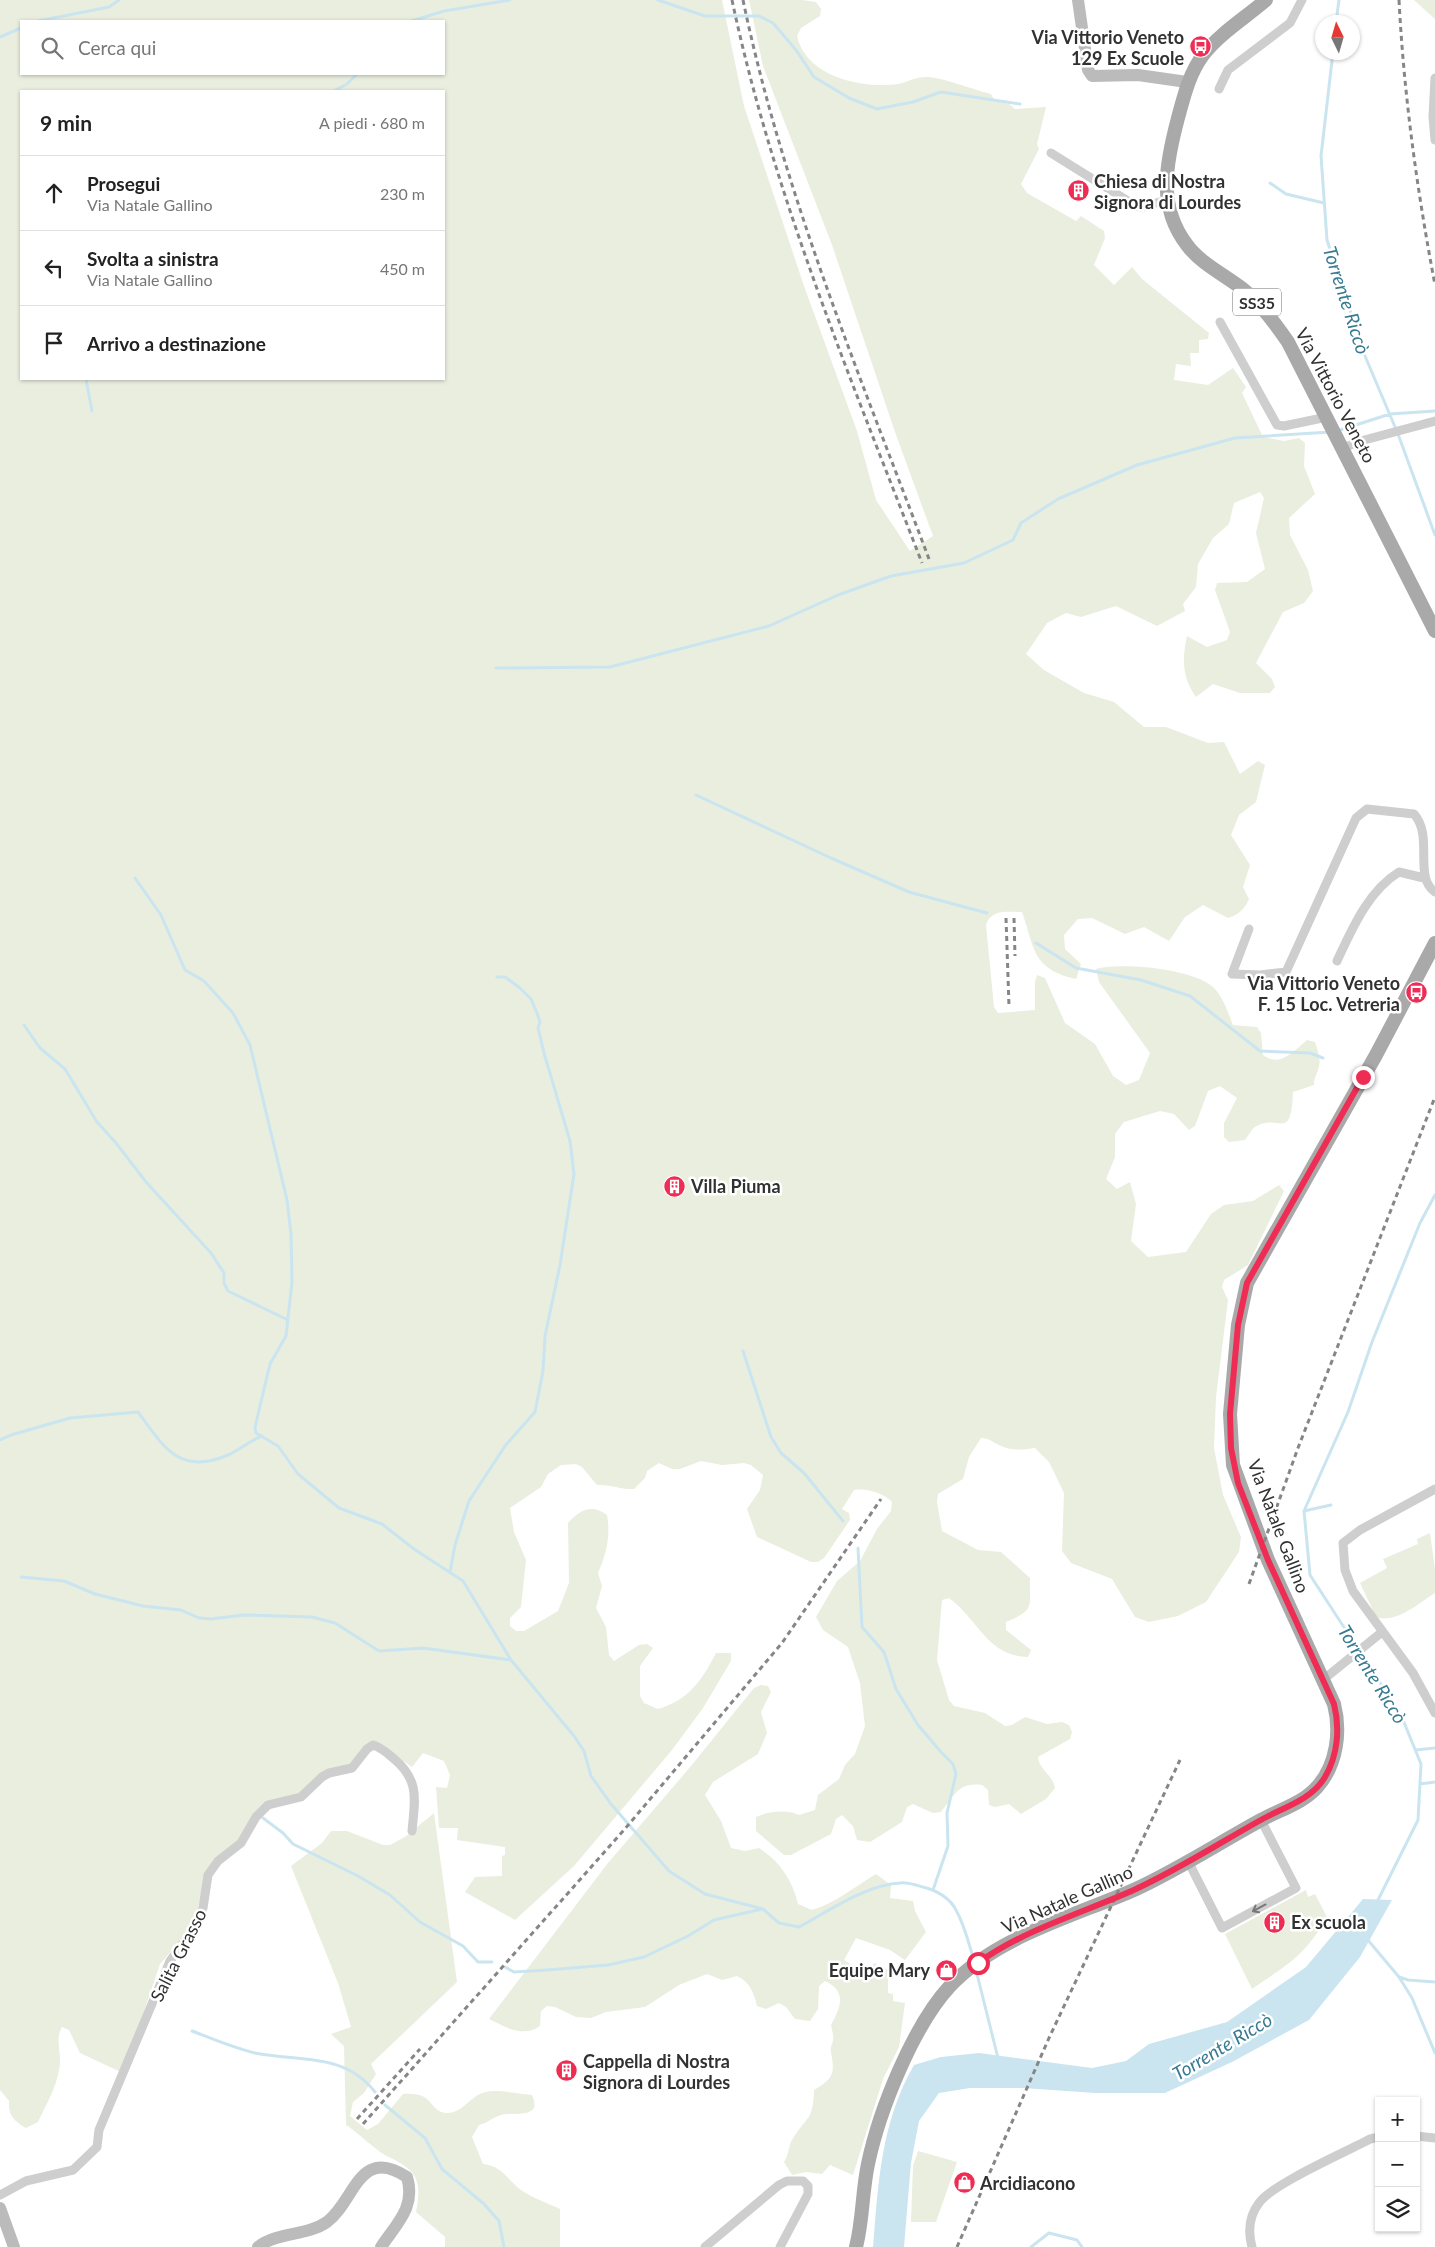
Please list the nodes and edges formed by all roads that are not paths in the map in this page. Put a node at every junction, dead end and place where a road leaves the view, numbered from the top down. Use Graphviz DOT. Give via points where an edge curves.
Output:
graph roads {
  1 [pos="1078,0"];
  2 [pos="1266,0"];
  3 [pos="1302,0"];
  4 [pos="1435,78"];
  5 [pos="1188,82"];
  6 [pos="1219,89"];
  7 [pos="1435,140"];
  8 [pos="1051,153"];
  9 [pos="1167,200"];
  10 [pos="1220,322"];
  11 [pos="1327,417"];
  12 [pos="1431,422"];
  13 [pos="1350,445"];
  14 [pos="1435,631"];
  15 [pos="1424,878"];
  16 [pos="1435,892"];
  17 [pos="1249,929"];
  18 [pos="1435,943"];
  19 [pos="1337,961"];
  20 [pos="1435,1489"];
  21 [pos="1380,1634"];
  22 [pos="1324,1679"];
  23 [pos="1435,1713"];
  24 [pos="1261,1820"];
  25 [pos="412,1830"];
  26 [pos="1189,1863"];
  27 [pos="1420,2136"];
  28 [pos="1375,2138"];
  29 [pos="1435,2138"];
  30 [pos="0,2196"];
  31 [pos="0,2208"];
  32 [pos="14,2247"];
  33 [pos="258,2247"];
  34 [pos="381,2247"];
  35 [pos="705,2247"];
  36 [pos="780,2247"];
  37 [pos="856,2247"];
  38 [pos="1252,2247"];
  1 -- 5 [label="street" via="1088,70 1092,76 1138,75"];
  2 -- 5 [label="main road, Via Vittorio Veneto / SS35" via="1214,43"];
  3 -- 6 [label="street" via="1290,23 1228,70"];
  4 -- 7 [label="street"];
  5 -- 9 [label="main road, Via Vittorio Veneto / SS35" via="1167,162"];
  8 -- 9 [label="street" via="1136,206"];
  9 -- 11 [label="main road, Via Vittorio Veneto / SS35" via="1172,218 1188,247 1257,302 1278,328"];
  10 -- 11 [label="street" via="1277,425"];
  11 -- 13 [label="main road, Via Vittorio Veneto / SS35"];
  12 -- 13 [label="street"];
  13 -- 14 [label="main road, Via Vittorio Veneto / SS35"];
  15 -- 16 [label="street"];
  15 -- 17 [label="street" via="1423,834 1414,814 1367,809 1356,818 1286,972 1232,974"];
  15 -- 19 [label="street" via="1399,872 1384,881 1357,920"];
  18 -- 22 [label="main road, Via Natale Gallino" via="1376,1055 1247,1283 1238,1325 1231,1448 1238,1483 1268,1560"];
  20 -- 21 [label="street" via="1360,1530 1343,1543 1345,1570 1353,1591"];
  21 -- 22 [label="street"];
  21 -- 23 [label="street" via="1413,1672"];
  22 -- 24 [label="main road, Via Natale Gallino" via="1334,1704 1338,1730 1325,1777 1305,1798"];
  24 -- 26 [label="main road, Via Natale Gallino"];
  24 -- 26 [label="street, one-way" via="1296,1888 1222,1928"];
  25 -- 30 [label="street, Salita Grasso" via="415,1800 408,1771 382,1748 373,1745 352,1768 322,1777 302,1797 268,1805 256,1817 241,1843 218,1860 208,1875 204,1908 193,1930 170,1961 99,2130 97,2147 72,2170 26,2181"];
  26 -- 37 [label="main road, Via Natale Gallino" via="1001,1949 950,1986 922,2025 893,2086 868,2163"];
  27 -- 29 [label="street"];
  28 -- 38 [label="street" via="1280,2186 1259,2202 1250,2221"];
  31 -- 32 [label="street"];
  33 -- 34 [label="street" via="275,2238 326,2222 346,2201 354,2184 375,2168 387,2168 407,2177 411,2191 408,2209"];
  35 -- 36 [label="street" via="779,2185 803,2180 808,2186 808,2194"];
}
